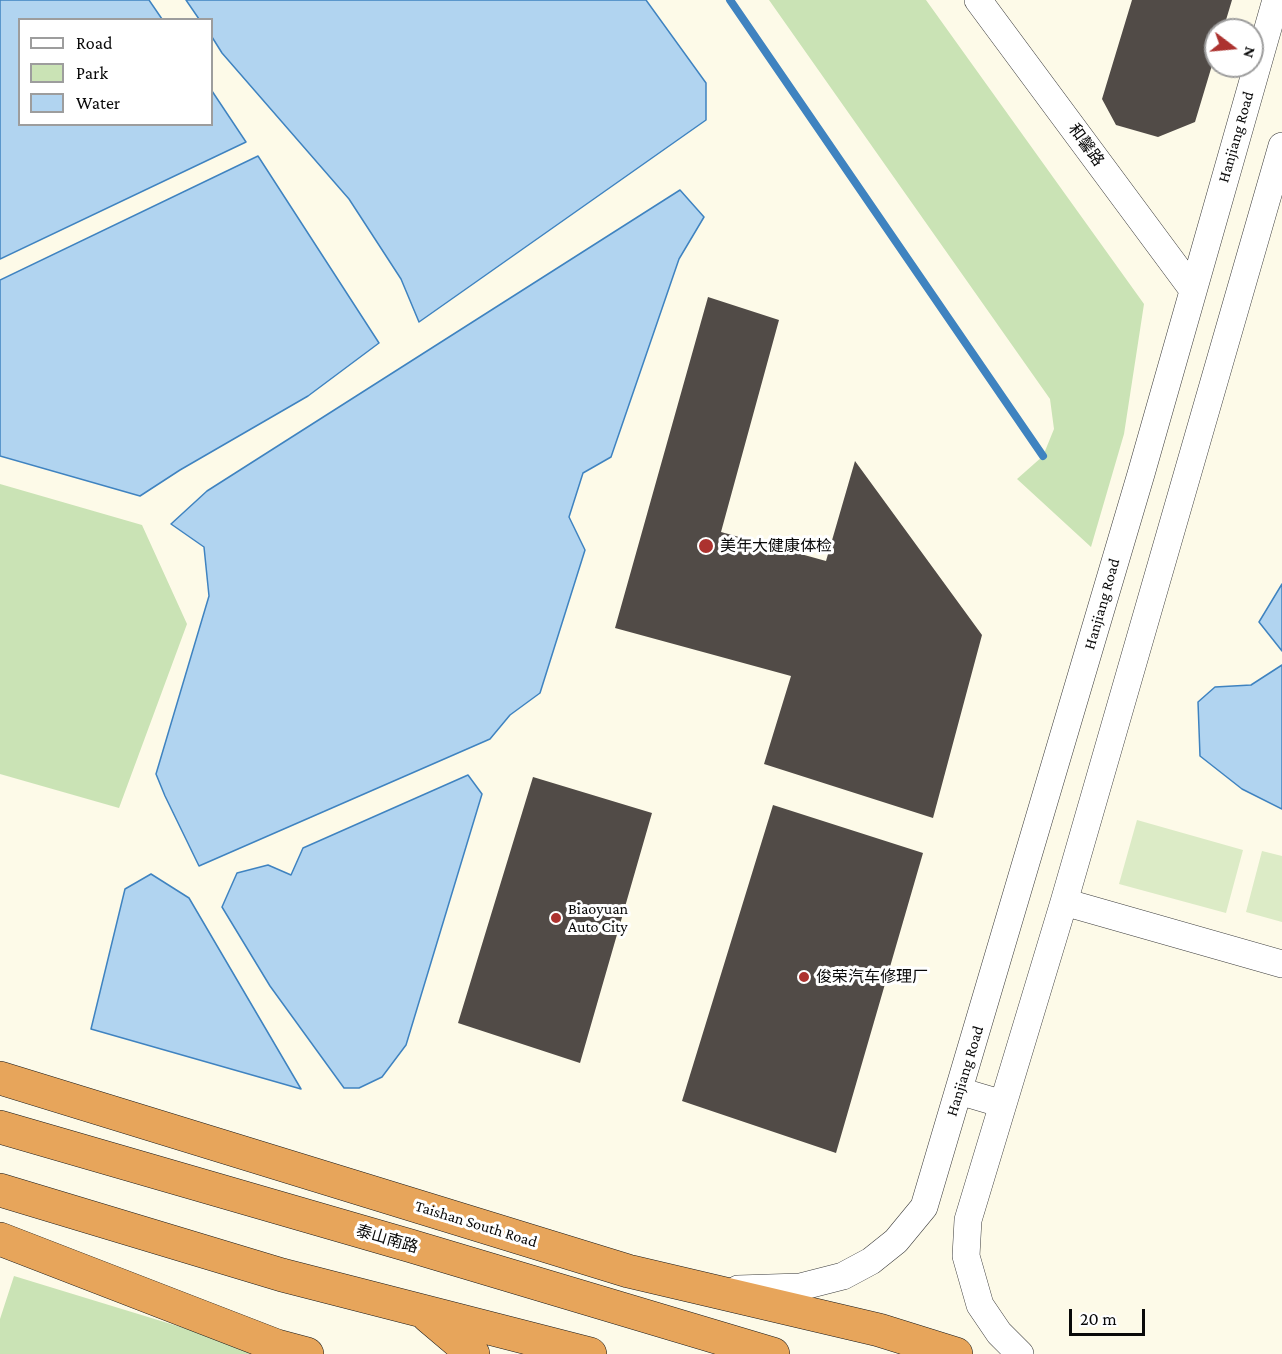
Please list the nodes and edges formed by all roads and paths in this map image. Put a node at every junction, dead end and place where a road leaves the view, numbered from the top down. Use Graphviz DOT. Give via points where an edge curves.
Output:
graph roads {
  1 [pos="978,0"];
  2 [pos="1276,0"];
  3 [pos="1282,146"];
  4 [pos="1193,290"];
  5 [pos="1064,902"];
  6 [pos="1282,964"];
  7 [pos="0,1078"];
  8 [pos="959,1092"];
  9 [pos="1003,1104"];
  10 [pos="0,1111"];
  11 [pos="0,1127"];
  12 [pos="335,1180"];
  13 [pos="0,1190"];
  14 [pos="0,1239"];
  15 [pos="701,1288"];
  16 [pos="422,1311"];
  17 [pos="307,1354"];
  18 [pos="473,1354"];
  19 [pos="590,1354"];
  20 [pos="773,1354"];
  21 [pos="956,1354"];
  22 [pos="1020,1354"];
  1 -- 4 [label="street, 和馨路"];
  2 -- 4 [label="street, Hanjiang Road"];
  3 -- 5 [label="street"];
  4 -- 8 [label="street, Hanjiang Road"];
  5 -- 6 [label="street"];
  5 -- 9 [label="street"];
  7 -- 12 [label="highway, Taishan South Road"];
  8 -- 9 [label="street"];
  8 -- 15 [label="street, Hanjiang Road" via="924,1207 896,1241 871,1261 843,1276 800,1287"];
  9 -- 22 [label="street" via="968,1220 966,1256 980,1305"];
  10 -- 12 [label="highway" via="230,1163"];
  11 -- 20 [label="highway, 泰山南路"];
  12 -- 15 [label="highway, Taishan South Road" via="628,1271"];
  13 -- 16 [label="highway" via="282,1275"];
  14 -- 17 [label="highway" via="277,1346"];
  15 -- 21 [label="highway, Taishan South Road" via="879,1330"];
  16 -- 18 [label="highway"];
  16 -- 19 [label="highway"];
}
